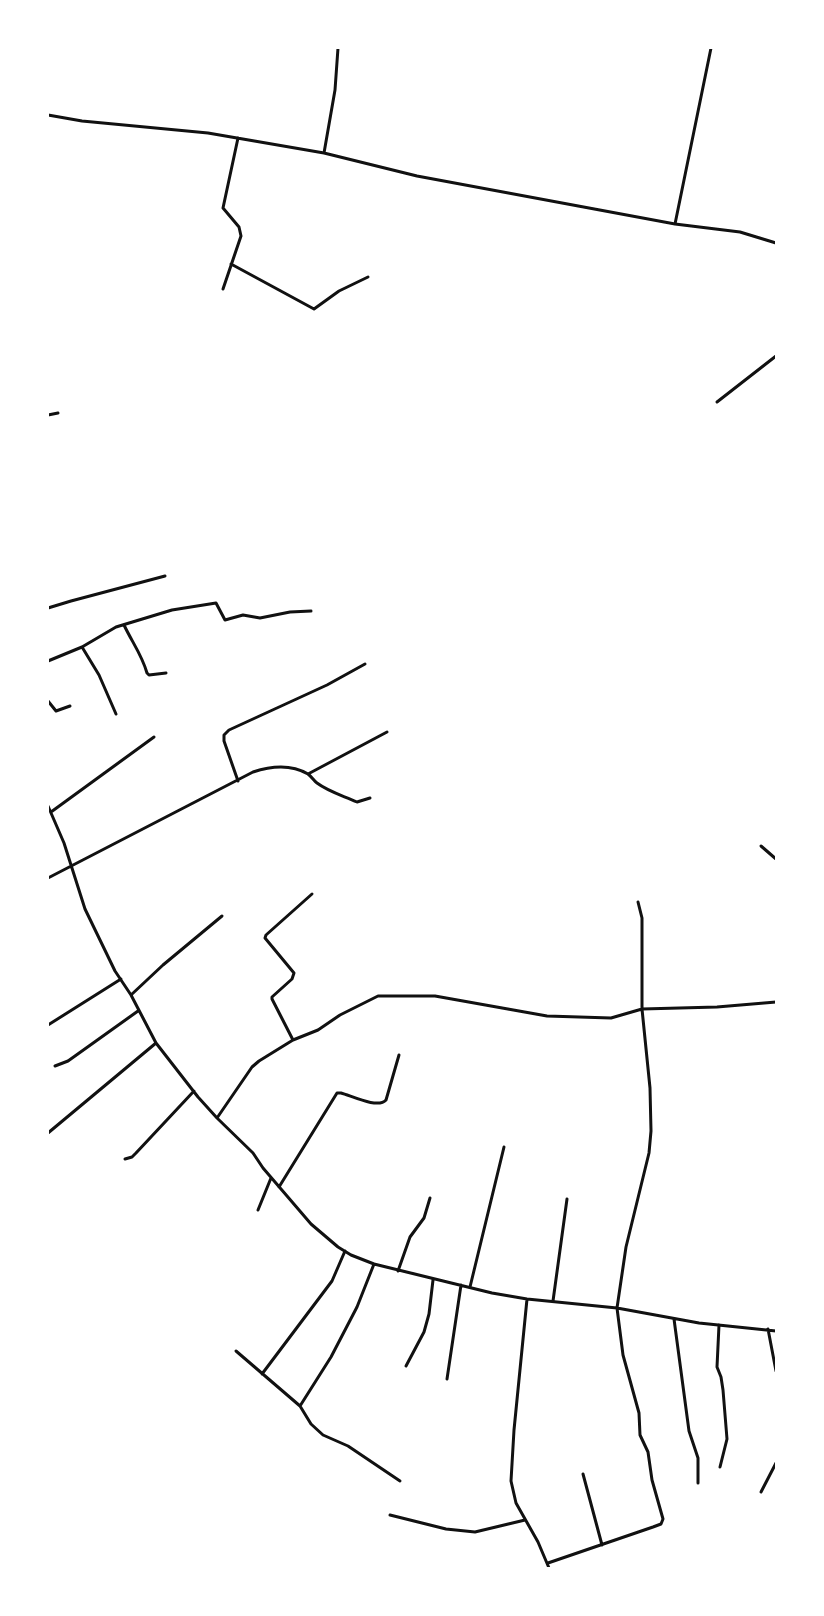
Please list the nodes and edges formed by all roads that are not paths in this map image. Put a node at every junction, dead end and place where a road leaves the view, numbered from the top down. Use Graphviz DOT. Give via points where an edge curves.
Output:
graph roads {
  1 [pos="338,48"];
  2 [pos="711,48"];
  3 [pos="48,115"];
  4 [pos="238,138"];
  5 [pos="324,153"];
  6 [pos="675,224"];
  7 [pos="776,243"];
  8 [pos="231,264"];
  9 [pos="368,277"];
  10 [pos="223,289"];
  11 [pos="776,356"];
  12 [pos="717,402"];
  13 [pos="58,413"];
  14 [pos="48,416"];
  15 [pos="165,576"];
  16 [pos="48,608"];
  17 [pos="310,610"];
  18 [pos="124,625"];
  19 [pos="82,647"];
  20 [pos="48,661"];
  21 [pos="365,664"];
  22 [pos="166,673"];
  23 [pos="48,701"];
  24 [pos="70,706"];
  25 [pos="116,714"];
  26 [pos="387,732"];
  27 [pos="154,737"];
  28 [pos="308,774"];
  29 [pos="238,780"];
  30 [pos="370,798"];
  31 [pos="48,806"];
  32 [pos="51,812"];
  33 [pos="761,846"];
  34 [pos="776,859"];
  35 [pos="72,866"];
  36 [pos="48,878"];
  37 [pos="312,894"];
  38 [pos="638,902"];
  39 [pos="222,916"];
  40 [pos="121,979"];
  41 [pos="131,995"];
  42 [pos="776,1002"];
  43 [pos="642,1009"];
  44 [pos="138,1011"];
  45 [pos="48,1025"];
  46 [pos="293,1040"];
  47 [pos="156,1043"];
  48 [pos="399,1055"];
  49 [pos="55,1066"];
  50 [pos="194,1091"];
  51 [pos="217,1118"];
  52 [pos="48,1133"];
  53 [pos="504,1147"];
  54 [pos="125,1159"];
  55 [pos="271,1178"];
  56 [pos="279,1187"];
  57 [pos="430,1198"];
  58 [pos="567,1199"];
  59 [pos="258,1210"];
  60 [pos="345,1252"];
  61 [pos="374,1264"];
  62 [pos="398,1271"];
  63 [pos="433,1280"];
  64 [pos="461,1285"];
  65 [pos="470,1287"];
  66 [pos="527,1299"];
  67 [pos="553,1300"];
  68 [pos="617,1308"];
  69 [pos="674,1319"];
  70 [pos="719,1325"];
  71 [pos="768,1329"];
  72 [pos="776,1331"];
  73 [pos="236,1351"];
  74 [pos="406,1366"];
  75 [pos="776,1371"];
  76 [pos="262,1374"];
  77 [pos="447,1379"];
  78 [pos="300,1406"];
  79 [pos="776,1463"];
  80 [pos="720,1467"];
  81 [pos="583,1474"];
  82 [pos="400,1481"];
  83 [pos="698,1483"];
  84 [pos="762,1492"];
  85 [pos="390,1515"];
  86 [pos="524,1520"];
  87 [pos="602,1545"];
  88 [pos="548,1563"];
  89 [pos="549,1568"];
  1 -- 5 [label="street" via="335,90"];
  2 -- 6 [label="street"];
  3 -- 4 [label="street"];
  4 -- 5 [label="street"];
  4 -- 8 [label="street" via="223,208 241,231"];
  5 -- 6 [label="street" via="417,176"];
  6 -- 7 [label="street" via="740,232"];
  8 -- 9 [label="street" via="314,309 339,291"];
  8 -- 10 [label="street"];
  11 -- 12 [label="street"];
  13 -- 14 [label="street"];
  15 -- 16 [label="street"];
  17 -- 18 [label="street" via="260,618 242,614 225,620 216,603 172,610"];
  18 -- 19 [label="street"];
  18 -- 22 [label="street" via="138,648 148,675"];
  19 -- 20 [label="street"];
  19 -- 25 [label="street" via="99,675"];
  21 -- 29 [label="street" via="224,735"];
  23 -- 24 [label="street" via="56,711"];
  26 -- 28 [label="street"];
  27 -- 32 [label="street"];
  28 -- 29 [label="street" via="276,766"];
  28 -- 30 [label="street" via="317,784 357,802"];
  29 -- 35 [label="street"];
  31 -- 32 [label="street"];
  32 -- 35 [label="street"];
  33 -- 34 [label="street"];
  35 -- 36 [label="street"];
  35 -- 40 [label="street" via="86,909"];
  37 -- 46 [label="street" via="265,938 294,973 292,979 272,996"];
  38 -- 43 [label="street" via="642,918"];
  39 -- 41 [label="street"];
  40 -- 41 [label="street"];
  40 -- 45 [label="street"];
  41 -- 44 [label="street"];
  42 -- 43 [label="street"];
  43 -- 46 [label="street" via="611,1018 547,1016 435,996 378,996 340,1015 318,1030"];
  43 -- 68 [label="street" via="650,1088 651,1131 649,1153 626,1247"];
  44 -- 47 [label="street"];
  44 -- 49 [label="street" via="68,1061"];
  46 -- 51 [label="street" via="252,1067"];
  47 -- 50 [label="street"];
  47 -- 52 [label="street"];
  48 -- 56 [label="street" via="386,1100 376,1104 338,1093"];
  50 -- 51 [label="street"];
  50 -- 54 [label="street" via="132,1157"];
  51 -- 55 [label="street" via="253,1153"];
  53 -- 65 [label="street"];
  55 -- 56 [label="street"];
  55 -- 59 [label="street"];
  56 -- 60 [label="street" via="311,1224"];
  57 -- 62 [label="street" via="424,1218 410,1237"];
  58 -- 67 [label="street"];
  60 -- 61 [label="street"];
  60 -- 76 [label="street" via="332,1281"];
  61 -- 62 [label="street"];
  61 -- 78 [label="street" via="357,1307 331,1357"];
  62 -- 63 [label="street"];
  63 -- 64 [label="street"];
  63 -- 74 [label="street" via="424,1332"];
  64 -- 65 [label="street"];
  64 -- 77 [label="street"];
  65 -- 66 [label="street"];
  66 -- 67 [label="street"];
  66 -- 86 [label="street" via="511,1481 516,1503"];
  67 -- 68 [label="street"];
  68 -- 69 [label="street"];
  68 -- 87 [label="street" via="623,1355 639,1413 640,1435 648,1452 662,1519 661,1524"];
  69 -- 70 [label="street"];
  69 -- 83 [label="street" via="689,1431 698,1458"];
  70 -- 71 [label="street"];
  70 -- 80 [label="street" via="717,1367 722,1384 727,1440"];
  71 -- 72 [label="street"];
  71 -- 75 [label="street"];
  73 -- 76 [label="street"];
  76 -- 78 [label="street"];
  78 -- 82 [label="street" via="311,1424 323,1435 348,1446"];
  79 -- 84 [label="street"];
  81 -- 87 [label="street"];
  85 -- 86 [label="street" via="446,1529 475,1532"];
  86 -- 88 [label="street"];
  87 -- 88 [label="street"];
  88 -- 89 [label="street"];
}
